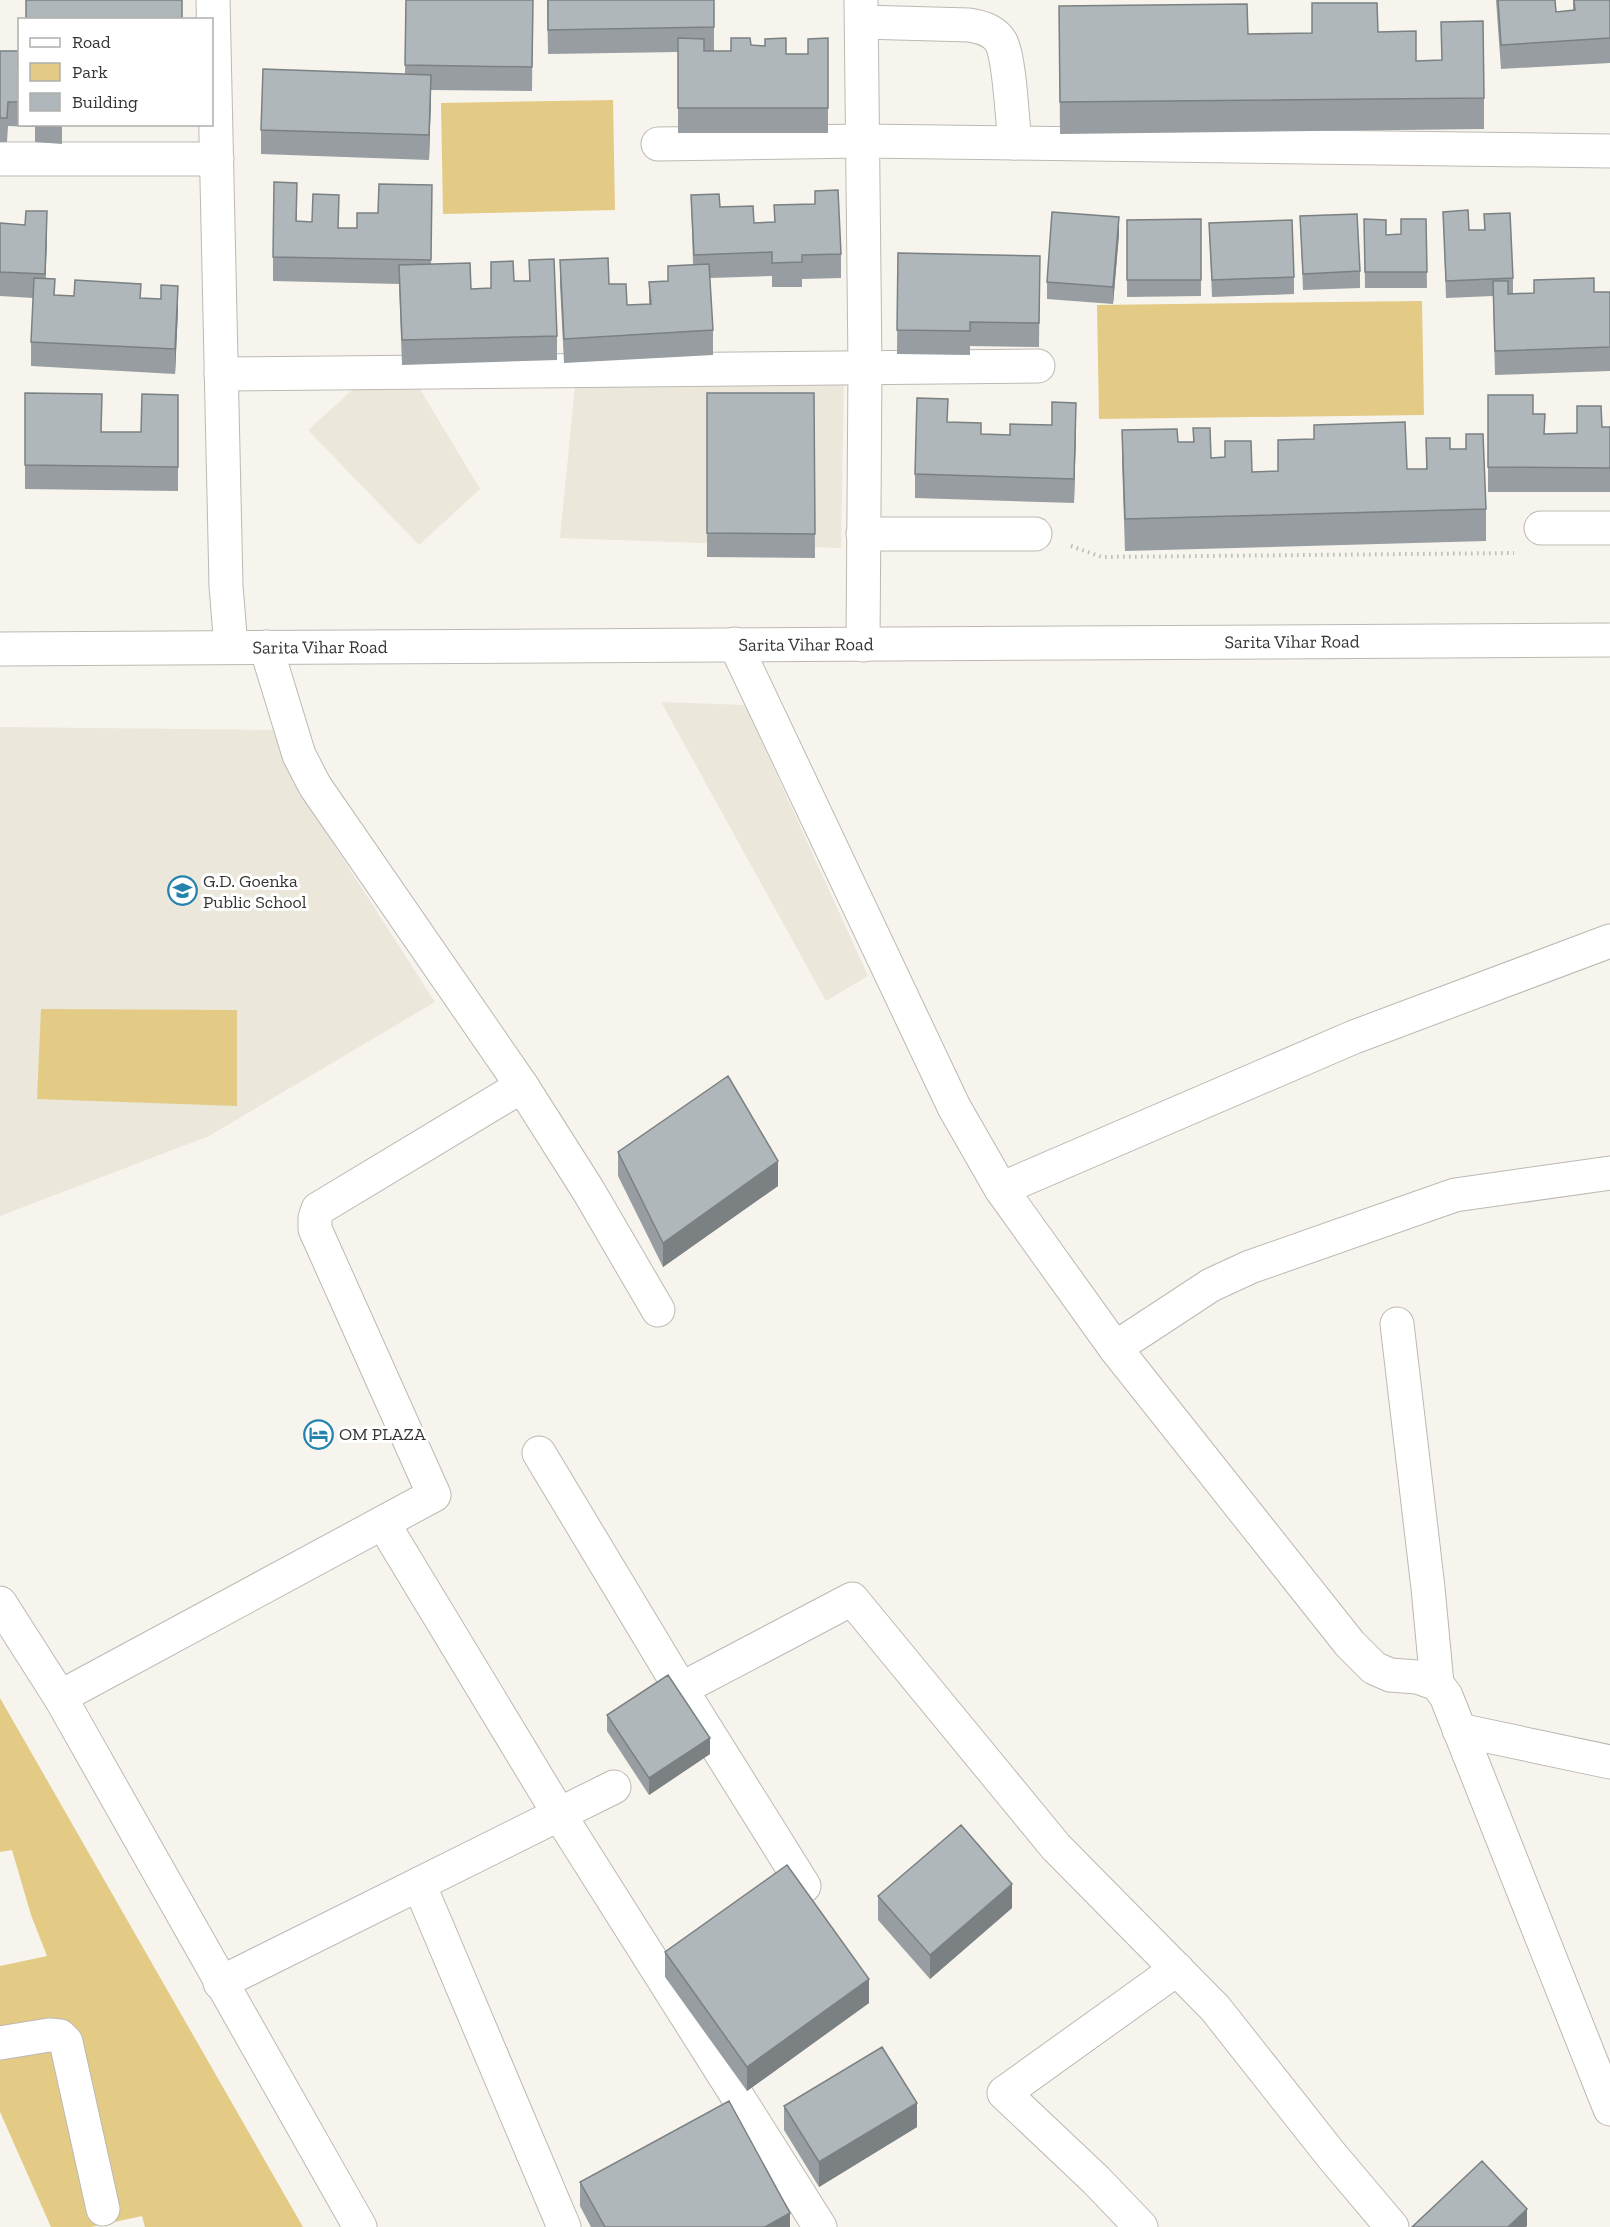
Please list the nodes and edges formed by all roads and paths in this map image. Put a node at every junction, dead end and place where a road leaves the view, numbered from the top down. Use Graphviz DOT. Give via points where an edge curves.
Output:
graph roads {
  1 [pos="213,0"];
  2 [pos="862,11"];
  3 [pos="863,141"];
  4 [pos="1015,143"];
  5 [pos="658,144"];
  6 [pos="1610,151"];
  7 [pos="0,159"];
  8 [pos="217,159"];
  9 [pos="1038,366"];
  10 [pos="865,367"];
  11 [pos="221,374"];
  12 [pos="1541,528"];
  13 [pos="1610,528"];
  14 [pos="863,534"];
  15 [pos="1035,534"];
  16 [pos="1610,640"];
  17 [pos="735,644"];
  18 [pos="863,645"];
  19 [pos="231,647"];
  20 [pos="266,647"];
  21 [pos="0,649"];
  22 [pos="1610,941"];
  23 [pos="522,1086"];
  24 [pos="1610,1173"];
  25 [pos="1001,1189"];
  26 [pos="658,1310"];
  27 [pos="1397,1324"];
  28 [pos="1115,1348"];
  29 [pos="539,1453"];
  30 [pos="383,1523"];
  31 [pos="0,1603"];
  32 [pos="1437,1684"];
  33 [pos="681,1689"];
  34 [pos="60,1697"];
  35 [pos="1459,1730"];
  36 [pos="1610,1762"];
  37 [pos="614,1787"];
  38 [pos="559,1814"];
  39 [pos="419,1884"];
  40 [pos="804,1886"];
  41 [pos="1178,1969"];
  42 [pos="220,1983"];
  43 [pos="0,2043"];
  44 [pos="1610,2109"];
  45 [pos="103,2209"];
  46 [pos="360,2227"];
  47 [pos="564,2227"];
  48 [pos="820,2227"];
  49 [pos="1141,2227"];
  50 [pos="1392,2227"];
  1 -- 8 [label="street"];
  2 -- 3 [label="street"];
  2 -- 4 [label="street" via="985,28 1000,40 1006,55"];
  3 -- 4 [label="street"];
  3 -- 5 [label="street"];
  3 -- 10 [label="street"];
  4 -- 6 [label="street"];
  7 -- 8 [label="street"];
  8 -- 11 [label="street"];
  9 -- 10 [label="street"];
  10 -- 11 [label="street"];
  10 -- 14 [label="street"];
  11 -- 19 [label="street"];
  12 -- 13 [label="street"];
  12 -- 15 [label="path" via="1513,554 1102,557"];
  14 -- 15 [label="street"];
  14 -- 18 [label="street"];
  16 -- 18 [label="street, Sarita Vihar Road"];
  17 -- 18 [label="street, Sarita Vihar Road"];
  17 -- 20 [label="street, Sarita Vihar Road"];
  17 -- 25 [label="street" via="954,1107"];
  19 -- 20 [label="street, Sarita Vihar Road"];
  19 -- 21 [label="street, Sarita Vihar Road"];
  20 -- 23 [label="street" via="299,755 315,786"];
  22 -- 25 [label="street" via="1354,1037"];
  23 -- 26 [label="street"];
  23 -- 30 [label="street" via="318,1209 315,1218 315,1229 434,1496"];
  24 -- 28 [label="street" via="1455,1195 1250,1267 1211,1286"];
  25 -- 28 [label="street"];
  27 -- 32 [label="street"];
  28 -- 32 [label="street" via="1350,1644 1374,1668"];
  29 -- 33 [label="street"];
  30 -- 34 [label="street"];
  30 -- 38 [label="street"];
  31 -- 34 [label="street"];
  32 -- 35 [label="street" via="1446,1695"];
  33 -- 40 [label="street"];
  33 -- 41 [label="street" via="852,1599 1056,1847"];
  34 -- 42 [label="street"];
  35 -- 36 [label="street"];
  35 -- 44 [label="street"];
  37 -- 38 [label="street"];
  38 -- 39 [label="street"];
  38 -- 48 [label="street"];
  39 -- 42 [label="street"];
  39 -- 47 [label="street"];
  41 -- 49 [label="street" via="1004,2093"];
  41 -- 50 [label="street" via="1215,2008"];
  42 -- 46 [label="street"];
  43 -- 45 [label="street" via="49,2035 60,2036 66,2042"];
}
